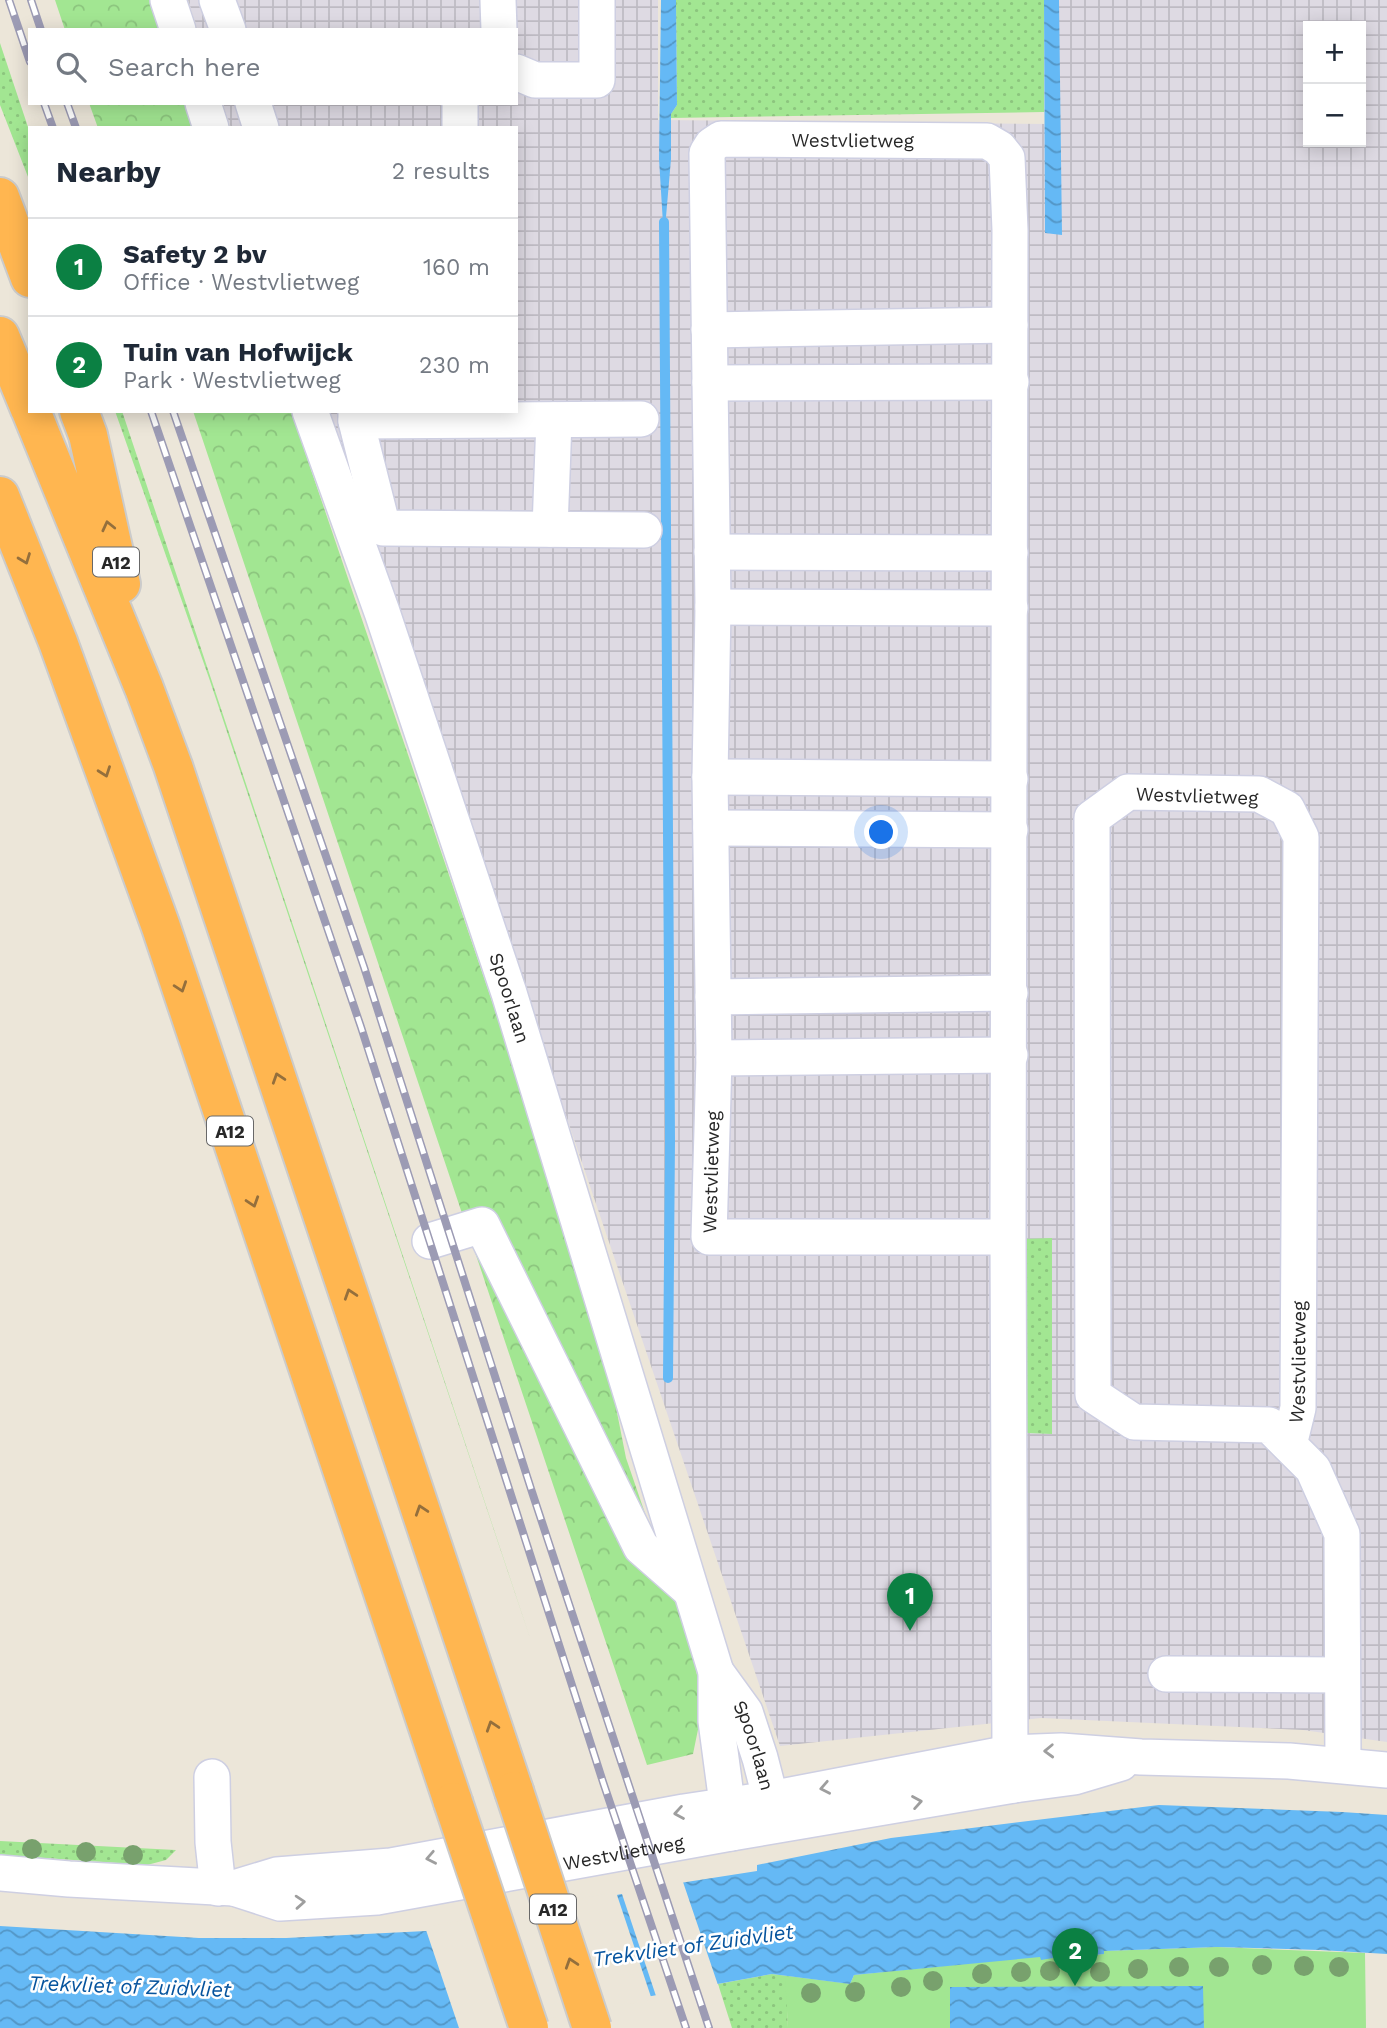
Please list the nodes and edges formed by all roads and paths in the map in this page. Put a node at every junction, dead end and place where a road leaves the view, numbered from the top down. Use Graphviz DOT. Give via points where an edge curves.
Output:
graph roads {
  1 [pos="168,0"];
  2 [pos="217,0"];
  3 [pos="498,0"];
  4 [pos="597,0"];
  5 [pos="177,28"];
  6 [pos="227,28"];
  7 [pos="499,28"];
  8 [pos="518,73"];
  9 [pos="204,105"];
  10 [pos="254,105"];
  11 [pos="460,105"];
  12 [pos="210,126"];
  13 [pos="260,126"];
  14 [pos="460,126"];
  15 [pos="0,197"];
  16 [pos="28,273"];
  17 [pos="1010,325"];
  18 [pos="709,330"];
  19 [pos="0,336"];
  20 [pos="1010,382"];
  21 [pos="710,383"];
  22 [pos="28,405"];
  23 [pos="31,413"];
  24 [pos="80,413"];
  25 [pos="311,413"];
  26 [pos="356,416"];
  27 [pos="453,416"];
  28 [pos="641,419"];
  29 [pos="554,420"];
  30 [pos="0,496"];
  31 [pos="550,529"];
  32 [pos="644,530"];
  33 [pos="712,552"];
  34 [pos="1010,553"];
  35 [pos="713,607"];
  36 [pos="1010,608"];
  37 [pos="144,688"];
  38 [pos="710,777"];
  39 [pos="1010,779"];
  40 [pos="710,828"];
  41 [pos="1010,830"];
  42 [pos="1010,993"];
  43 [pos="713,997"];
  44 [pos="1010,1055"];
  45 [pos="714,1058"];
  46 [pos="1008,1237"];
  47 [pos="430,1241"];
  48 [pos="1289,1445"];
  49 [pos="690,1590"];
  50 [pos="716,1672"];
  51 [pos="1166,1674"];
  52 [pos="1342,1675"];
  53 [pos="1343,1765"];
  54 [pos="1012,1769"];
  55 [pos="1387,1770"];
  56 [pos="212,1777"];
  57 [pos="774,1812"];
  58 [pos="728,1819"];
  59 [pos="0,1873"];
  60 [pos="226,1888"];
  61 [pos="529,2028"];
  62 [pos="592,2028"];
  1 -- 5 [label="street"];
  2 -- 6 [label="street"];
  3 -- 7 [label="street"];
  4 -- 8 [label="street" via="597,80 535,80"];
  9 -- 12 [label="street"];
  10 -- 13 [label="street"];
  11 -- 14 [label="street"];
  15 -- 16 [label="highway"];
  17 -- 18 [label="street"];
  17 -- 18 [label="street, Westvlietweg" via="1007,158 999,148 987,141 721,139 707,153"];
  17 -- 20 [label="street, Westvlietweg"];
  18 -- 21 [label="street, Westvlietweg"];
  19 -- 22 [label="highway, A12"];
  20 -- 21 [label="street"];
  20 -- 34 [label="street, Westvlietweg"];
  21 -- 33 [label="street, Westvlietweg"];
  23 -- 37 [label="highway, A12"];
  37 -- 24 [label="highway, A12, one-way"];
  25 -- 49 [label="street, Spoorlaan" via="509,993"];
  26 -- 27 [label="street"];
  26 -- 31 [label="street" via="383,528"];
  27 -- 29 [label="street"];
  28 -- 29 [label="street"];
  29 -- 31 [label="street"];
  30 -- 61 [label="highway, A12, one-way, bridge" via="161,927"];
  31 -- 32 [label="street"];
  33 -- 34 [label="street"];
  33 -- 35 [label="street, Westvlietweg"];
  34 -- 36 [label="street, Westvlietweg"];
  35 -- 36 [label="street"];
  35 -- 38 [label="street, Westvlietweg"];
  36 -- 39 [label="street, Westvlietweg"];
  62 -- 37 [label="highway, A12, one-way, bridge" via="229,929"];
  38 -- 39 [label="street"];
  38 -- 40 [label="street, Westvlietweg"];
  39 -- 41 [label="street, Westvlietweg"];
  40 -- 41 [label="street"];
  40 -- 43 [label="street, Westvlietweg"];
  41 -- 42 [label="street, Westvlietweg"];
  42 -- 43 [label="street"];
  42 -- 44 [label="street, Westvlietweg"];
  43 -- 45 [label="street, Westvlietweg"];
  44 -- 45 [label="street"];
  44 -- 46 [label="street, Westvlietweg"];
  45 -- 46 [label="street, Westvlietweg" via="709,1237"];
  46 -- 54 [label="street, Westvlietweg"];
  47 -- 49 [label="street" via="482,1225 641,1547"];
  48 -- 48 [label="street, Westvlietweg" via="1269,1425 1134,1422 1093,1395 1092,818 1128,792 1259,794 1287,808 1301,837 1298,1408"];
  48 -- 52 [label="street, Westvlietweg" via="1313,1469 1342,1534"];
  49 -- 50 [label="street, Spoorlaan"];
  50 -- 57 [label="street, Spoorlaan" via="745,1712"];
  50 -- 58 [label="street, Spoorlaan" via="716,1721"];
  51 -- 52 [label="street"];
  52 -- 53 [label="street, Westvlietweg"];
  53 -- 54 [label="street, Westvlietweg" via="1061,1751"];
  53 -- 55 [label="street, Westvlietweg"];
  54 -- 57 [label="street, Westvlietweg"];
  56 -- 60 [label="street" via="213,1842"];
  57 -- 58 [label="street, Westvlietweg"];
  58 -- 60 [label="street, Westvlietweg" via="528,1840 391,1866 277,1875"];
  59 -- 60 [label="street, Westvlietweg"];
}
